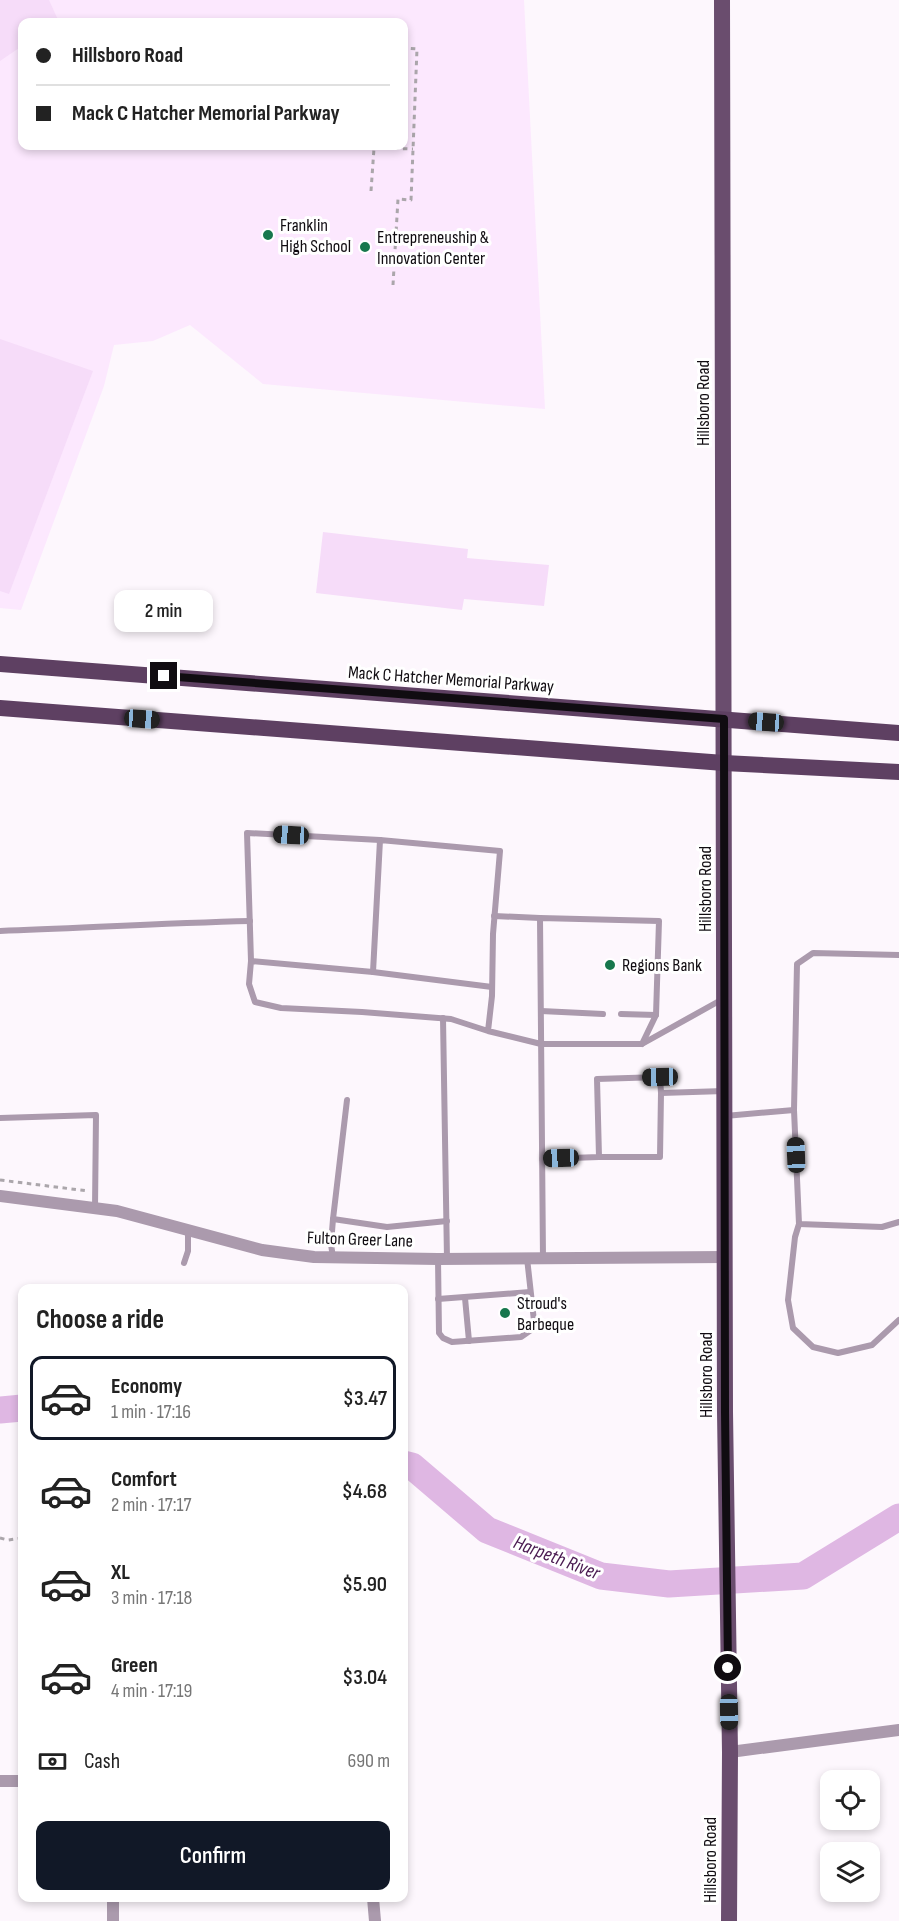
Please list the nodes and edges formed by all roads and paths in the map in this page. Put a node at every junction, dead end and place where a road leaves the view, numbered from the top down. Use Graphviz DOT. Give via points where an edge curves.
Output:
graph roads {
  1 [pos="722,0"];
  2 [pos="408,48"];
  3 [pos="408,149"];
  4 [pos="413,149"];
  5 [pos="374,150"];
  6 [pos="371,191"];
  7 [pos="393,285"];
  8 [pos="0,664"];
  9 [pos="0,708"];
  10 [pos="724,719"];
  11 [pos="899,733"];
  12 [pos="724,763"];
  13 [pos="899,772"];
  14 [pos="380,840"];
  15 [pos="494,916"];
  16 [pos="540,918"];
  17 [pos="250,921"];
  18 [pos="0,931"];
  19 [pos="899,955"];
  20 [pos="251,962"];
  21 [pos="373,972"];
  22 [pos="492,987"];
  23 [pos="724,998"];
  24 [pos="541,1011"];
  25 [pos="603,1014"];
  26 [pos="621,1014"];
  27 [pos="657,1015"];
  28 [pos="443,1018"];
  29 [pos="488,1031"];
  30 [pos="541,1044"];
  31 [pos="642,1044"];
  32 [pos="724,1091"];
  33 [pos="661,1093"];
  34 [pos="347,1100"];
  35 [pos="794,1110"];
  36 [pos="724,1116"];
  37 [pos="0,1118"];
  38 [pos="599,1157"];
  39 [pos="542,1159"];
  40 [pos="0,1180"];
  41 [pos="95,1192"];
  42 [pos="0,1196"];
  43 [pos="95,1208"];
  44 [pos="333,1220"];
  45 [pos="447,1221"];
  46 [pos="899,1222"];
  47 [pos="799,1224"];
  48 [pos="188,1230"];
  49 [pos="725,1257"];
  50 [pos="526,1258"];
  51 [pos="543,1258"];
  52 [pos="333,1259"];
  53 [pos="443,1259"];
  54 [pos="184,1263"];
  55 [pos="530,1292"];
  56 [pos="465,1298"];
  57 [pos="438,1299"];
  58 [pos="899,1320"];
  59 [pos="469,1341"];
  60 [pos="0,1538"];
  61 [pos="18,1539"];
  62 [pos="899,1730"];
  63 [pos="730,1752"];
  64 [pos="0,1781"];
  65 [pos="18,1781"];
  66 [pos="113,1902"];
  67 [pos="373,1902"];
  68 [pos="113,1921"];
  69 [pos="375,1921"];
  70 [pos="729,1921"];
  1 -- 10 [label="main road, Hillsboro Road"];
  2 -- 4 [label="path" via="417,49"];
  3 -- 4 [label="path"];
  4 -- 7 [label="path" via="411,200 398,199"];
  5 -- 6 [label="path"];
  8 -- 10 [label="highway, Mack C Hatcher Memorial Parkway"];
  9 -- 12 [label="highway"];
  10 -- 11 [label="highway, Mack C Hatcher Memorial Parkway"];
  10 -- 12 [label="main road, Hillsboro Road"];
  12 -- 13 [label="highway"];
  12 -- 23 [label="main road, Hillsboro Road"];
  14 -- 15 [label="lane" via="500,851"];
  14 -- 17 [label="lane" via="247,832"];
  14 -- 21 [label="lane"];
  15 -- 16 [label="lane"];
  15 -- 22 [label="lane"];
  16 -- 24 [label="lane"];
  16 -- 27 [label="lane" via="659,921"];
  17 -- 18 [label="lane"];
  17 -- 20 [label="lane"];
  19 -- 35 [label="lane" via="813,953 797,964"];
  20 -- 21 [label="lane"];
  20 -- 28 [label="lane" via="249,984 255,1002 281,1008"];
  21 -- 22 [label="lane"];
  22 -- 29 [label="lane"];
  23 -- 31 [label="lane"];
  23 -- 32 [label="main road, Hillsboro Road"];
  24 -- 25 [label="lane"];
  24 -- 30 [label="lane"];
  26 -- 27 [label="lane"];
  27 -- 31 [label="lane"];
  28 -- 29 [label="lane"];
  28 -- 45 [label="lane"];
  29 -- 30 [label="lane"];
  30 -- 31 [label="lane"];
  30 -- 39 [label="lane"];
  32 -- 33 [label="lane"];
  32 -- 36 [label="main road, Hillsboro Road"];
  33 -- 38 [label="lane" via="660,1157"];
  33 -- 38 [label="lane" via="660,1077 597,1079"];
  34 -- 44 [label="lane"];
  35 -- 36 [label="lane"];
  35 -- 47 [label="lane"];
  36 -- 49 [label="main road, Hillsboro Road"];
  37 -- 41 [label="lane" via="96,1114"];
  38 -- 39 [label="lane"];
  39 -- 51 [label="lane"];
  40 -- 41 [label="path"];
  41 -- 43 [label="lane"];
  42 -- 43 [label="street, Fulton Greer Lane"];
  43 -- 48 [label="street, Fulton Greer Lane"];
  44 -- 45 [label="lane" via="387,1227"];
  44 -- 52 [label="lane"];
  45 -- 53 [label="lane"];
  46 -- 47 [label="lane" via="882,1227"];
  47 -- 58 [label="lane" via="788,1300 794,1328 813,1347 838,1353 872,1345"];
  48 -- 52 [label="street, Fulton Greer Lane" via="278,1253"];
  48 -- 54 [label="lane"];
  49 -- 51 [label="street, Fulton Greer Lane"];
  49 -- 63 [label="main road, Hillsboro Road"];
  50 -- 51 [label="street, Fulton Greer Lane"];
  50 -- 53 [label="street, Fulton Greer Lane"];
  50 -- 55 [label="lane"];
  52 -- 53 [label="street, Fulton Greer Lane"];
  53 -- 57 [label="lane"];
  55 -- 56 [label="lane"];
  55 -- 59 [label="lane" via="534,1321 531,1330 521,1337"];
  56 -- 57 [label="lane"];
  56 -- 59 [label="lane"];
  57 -- 59 [label="lane" via="439,1333 452,1342"];
  60 -- 61 [label="path"];
  62 -- 63 [label="street"];
  63 -- 70 [label="main road, Hillsboro Road"];
  64 -- 65 [label="street"];
  66 -- 68 [label="street"];
  67 -- 69 [label="street"];
}
